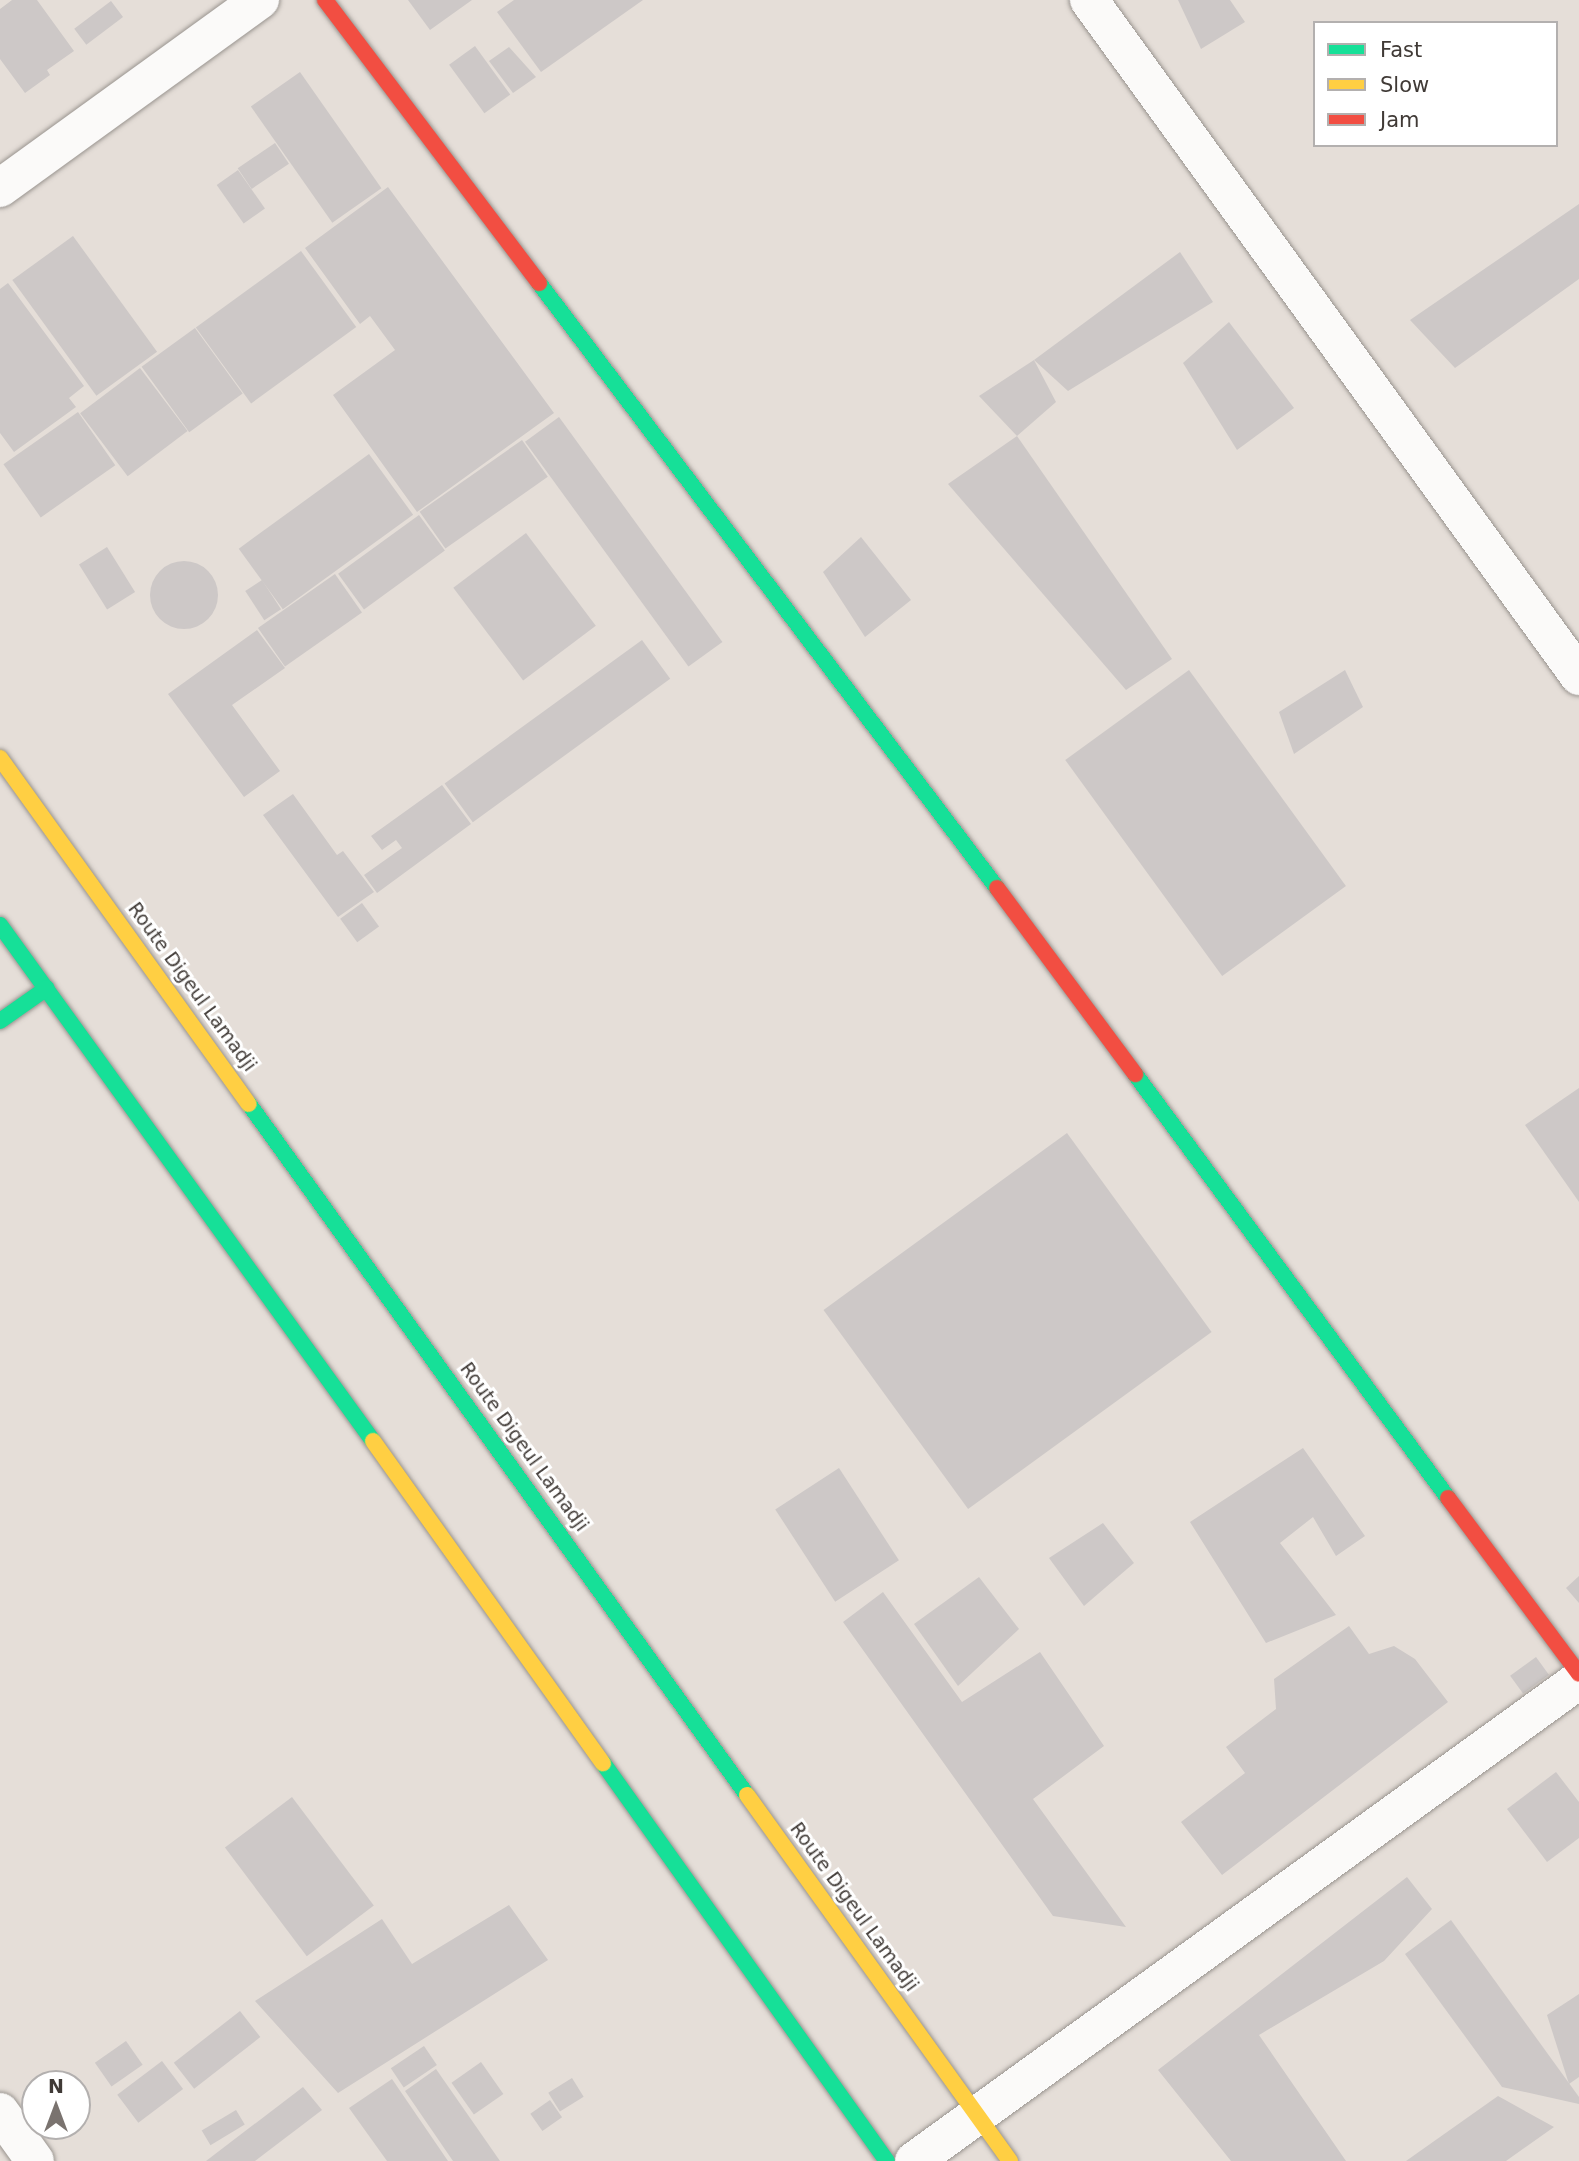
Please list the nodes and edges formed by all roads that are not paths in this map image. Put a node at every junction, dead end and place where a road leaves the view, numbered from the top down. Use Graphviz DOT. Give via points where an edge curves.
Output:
graph roads {
  1 [pos="260,0"];
  2 [pos="325,0"];
  3 [pos="1089,0"];
  4 [pos="0,188"];
  5 [pos="1579,676"];
  6 [pos="0,758"];
  7 [pos="0,925"];
  8 [pos="47,988"];
  9 [pos="0,1021"];
  10 [pos="1579,1674"];
  11 [pos="1579,1680"];
  12 [pos="0,2112"];
  13 [pos="977,2115"];
  14 [pos="35,2161"];
  15 [pos="887,2161"];
  16 [pos="914,2161"];
  17 [pos="1010,2161"];
  1 -- 4 [label="street"];
  2 -- 10 [label="main road" via="929,797"];
  3 -- 5 [label="street"];
  6 -- 13 [label="main road, Route Digeul Lamadji"];
  7 -- 8 [label="main road"];
  8 -- 9 [label="main road"];
  8 -- 15 [label="main road"];
  11 -- 13 [label="street"];
  12 -- 14 [label="street"];
  13 -- 16 [label="street"];
  13 -- 17 [label="main road, Route Digeul Lamadji"];
}
